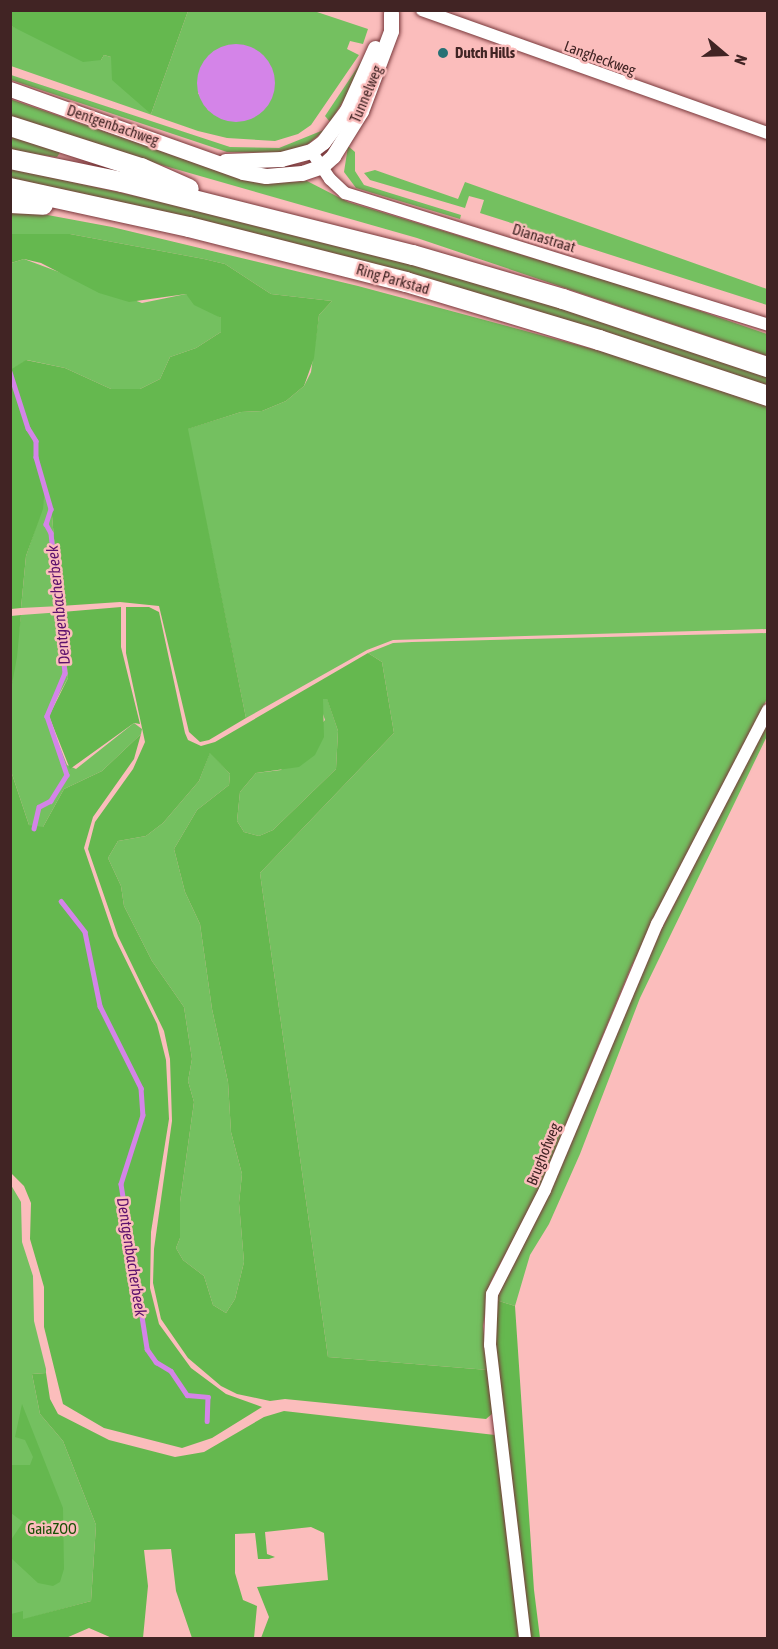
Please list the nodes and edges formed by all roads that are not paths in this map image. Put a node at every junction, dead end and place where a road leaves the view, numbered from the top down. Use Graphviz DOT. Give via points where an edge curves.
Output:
graph roads {
  1 [pos="422,10"];
  2 [pos="391,12"];
  3 [pos="10,89"];
  4 [pos="10,126"];
  5 [pos="768,133"];
  6 [pos="311,151"];
  7 [pos="10,159"];
  8 [pos="216,161"];
  9 [pos="322,166"];
  10 [pos="10,188"];
  11 [pos="10,203"];
  12 [pos="100,207"];
  13 [pos="241,211"];
  14 [pos="768,325"];
  15 [pos="768,367"];
  16 [pos="768,396"];
  17 [pos="768,710"];
  18 [pos="525,1638"];
  1 -- 5 [label="street, Langheckweg"];
  2 -- 6 [label="street, Tunnelweg" via="346,110 323,142"];
  2 -- 9 [label="street, Tunnelweg" via="391,31 361,111 333,156"];
  3 -- 8 [label="street, Dentgenbachweg"];
  4 -- 13 [label="highway" via="141,168"];
  6 -- 8 [label="street, Dentgenbachweg" via="281,159"];
  6 -- 9 [label="street"];
  7 -- 13 [label="highway, Ring Parkstad"];
  8 -- 9 [label="street, Dentgenbachweg" via="267,176"];
  9 -- 14 [label="street, Dianastraat" via="336,186 355,197"];
  10 -- 12 [label="highway, Ring Parkstad"];
  11 -- 12 [label="highway"];
  12 -- 16 [label="highway, Ring Parkstad" via="406,282"];
  13 -- 15 [label="highway, Ring Parkstad" via="521,286"];
  17 -- 18 [label="street, Brughofweg" via="657,924 545,1190 492,1294 490,1345"];
}
